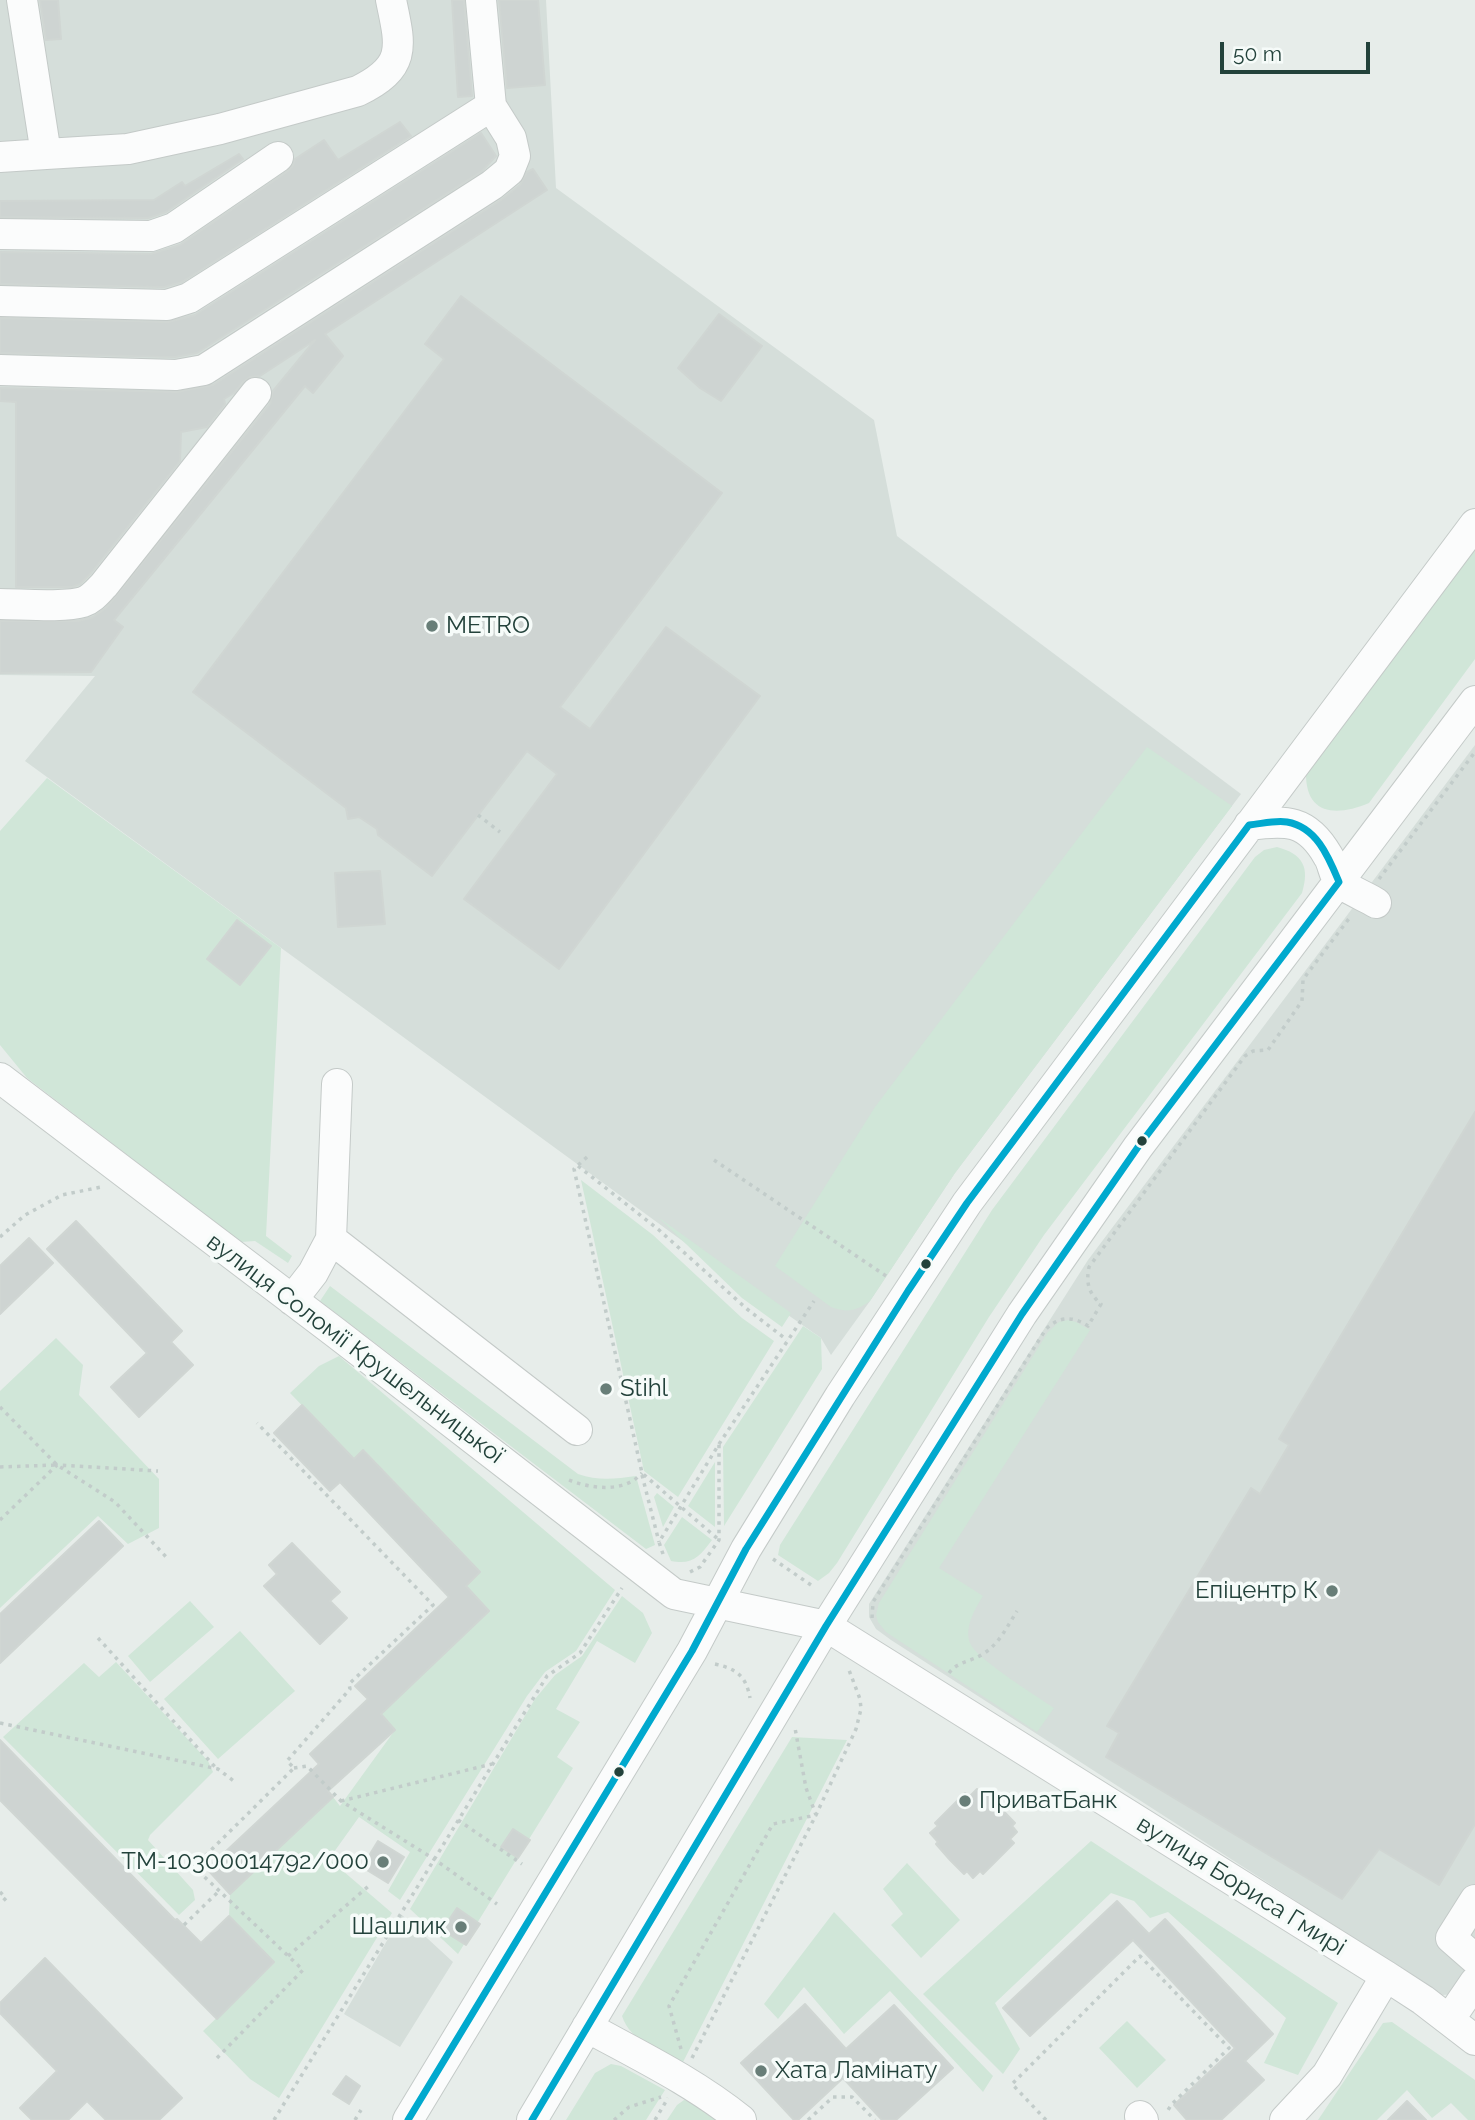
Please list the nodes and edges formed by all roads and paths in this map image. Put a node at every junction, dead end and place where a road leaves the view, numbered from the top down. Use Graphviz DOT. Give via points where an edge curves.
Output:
graph roads {
  1 [pos="22,0"];
  2 [pos="391,0"];
  3 [pos="481,0"];
  4 [pos="491,106"];
  5 [pos="46,154"];
  6 [pos="278,157"];
  7 [pos="0,158"];
  8 [pos="0,234"];
  9 [pos="0,301"];
  10 [pos="0,370"];
  11 [pos="256,393"];
  12 [pos="1475,524"];
  13 [pos="0,604"];
  14 [pos="1475,701"];
  15 [pos="1475,752"];
  16 [pos="478,815"];
  17 [pos="1249,825"];
  18 [pos="500,832"];
  19 [pos="1339,882"];
  20 [pos="1371,900"];
  21 [pos="0,1078"];
  22 [pos="337,1084"];
  23 [pos="587,1157"];
  24 [pos="714,1160"];
  25 [pos="578,1166"];
  26 [pos="110,1185"];
  27 [pos="0,1237"];
  28 [pos="331,1239"];
  29 [pos="908,1291"];
  30 [pos="292,1300"];
  31 [pos="814,1301"];
  32 [pos="787,1340"];
  33 [pos="0,1407"];
  34 [pos="257,1423"];
  35 [pos="577,1430"];
  36 [pos="719,1444"];
  37 [pos="57,1465"];
  38 [pos="0,1467"];
  39 [pos="158,1471"];
  40 [pos="642,1473"];
  41 [pos="565,1479"];
  42 [pos="681,1506"];
  43 [pos="0,1520"];
  44 [pos="719,1540"];
  45 [pos="659,1542"];
  46 [pos="773,1559"];
  47 [pos="169,1560"];
  48 [pos="664,1560"];
  49 [pos="682,1570"];
  50 [pos="811,1585"];
  51 [pos="622,1588"];
  52 [pos="717,1603"];
  53 [pos="1017,1611"];
  54 [pos="872,1618"];
  55 [pos="826,1626"];
  56 [pos="97,1638"];
  57 [pos="715,1664"];
  58 [pos="847,1666"];
  59 [pos="948,1675"];
  60 [pos="750,1698"];
  61 [pos="0,1723"];
  62 [pos="795,1726"];
  63 [pos="492,1764"];
  64 [pos="294,1768"];
  65 [pos="218,1769"];
  66 [pos="235,1782"];
  67 [pos="341,1801"];
  68 [pos="816,1815"];
  69 [pos="458,1820"];
  70 [pos="434,1859"];
  71 [pos="522,1864"];
  72 [pos="372,1884"];
  73 [pos="219,1891"];
  74 [pos="0,1892"];
  75 [pos="1475,1900"];
  76 [pos="0,1904"];
  77 [pos="497,1904"];
  78 [pos="184,1925"];
  79 [pos="288,1956"];
  80 [pos="1475,1959"];
  81 [pos="1386,1976"];
  82 [pos="1475,1982"];
  83 [pos="1449,2020"];
  84 [pos="587,2027"];
  85 [pos="1475,2040"];
  86 [pos="217,2057"];
  87 [pos="684,2074"];
  88 [pos="361,2110"];
  89 [pos="419,2113"];
  90 [pos="1149,2118"];
  91 [pos="274,2120"];
  92 [pos="355,2120"];
  93 [pos="532,2120"];
  94 [pos="614,2120"];
  95 [pos="655,2120"];
  96 [pos="741,2120"];
  97 [pos="808,2120"];
  98 [pos="875,2120"];
  99 [pos="1046,2120"];
  100 [pos="1285,2120"];
  1 -- 5 [label="street"];
  2 -- 5 [label="street" via="399,38 396,59 387,73 358,91 128,149"];
  3 -- 4 [label="street"];
  4 -- 9 [label="street" via="189,298 167,305"];
  4 -- 10 [label="street" via="511,138 515,156 509,171 204,370 176,375"];
  5 -- 7 [label="street"];
  6 -- 8 [label="street" via="174,228 151,236"];
  11 -- 13 [label="street" via="93,596 69,604"];
  12 -- 17 [label="street"];
  14 -- 19 [label="street"];
  15 -- 20 [label="path"];
  16 -- 18 [label="path"];
  17 -- 19 [label="street" via="1289,822 1302,828 1329,856"];
  17 -- 29 [label="street" via="967,1203"];
  19 -- 20 [label="street"];
  19 -- 55 [label="street" via="1066,1248"];
  20 -- 54 [label="path" via="1307,974 1302,1001 1268,1050 1245,1056 1089,1267 1087,1283 1101,1304 1088,1326 1064,1318 1046,1329 873,1602"];
  21 -- 30 [label="street, вулиця Соломії Крушельницької"];
  22 -- 28 [label="street"];
  23 -- 25 [label="path"];
  24 -- 29 [label="path"];
  25 -- 32 [label="path"];
  25 -- 40 [label="path" via="575,1169"];
  26 -- 27 [label="path" via="62,1195 25,1215"];
  28 -- 30 [label="street"];
  28 -- 35 [label="street"];
  29 -- 52 [label="street"];
  30 -- 52 [label="street, вулиця Соломії Крушельницької" via="674,1594"];
  31 -- 32 [label="path"];
  32 -- 36 [label="path"];
  33 -- 37 [label="path"];
  34 -- 64 [label="path" via="433,1605 349,1684 350,1689 287,1761"];
  36 -- 42 [label="path"];
  36 -- 44 [label="path"];
  37 -- 38 [label="path"];
  37 -- 39 [label="path"];
  37 -- 43 [label="path"];
  37 -- 47 [label="path" via="115,1502"];
  40 -- 41 [label="path" via="635,1481 612,1488"];
  40 -- 42 [label="path"];
  40 -- 45 [label="path"];
  42 -- 44 [label="path"];
  42 -- 45 [label="path"];
  44 -- 49 [label="path" via="700,1567"];
  45 -- 48 [label="path"];
  46 -- 50 [label="path"];
  51 -- 63 [label="path" via="580,1653 547,1676"];
  52 -- 55 [label="street, вулиця Соломії Крушельницької"];
  52 -- 89 [label="street"];
  53 -- 59 [label="path" via="996,1645 955,1665"];
  55 -- 81 [label="street, вулиця Бориса Гмирі"];
  55 -- 84 [label="street"];
  56 -- 65 [label="path"];
  57 -- 60 [label="path" via="745,1677"];
  58 -- 68 [label="path" via="861,1709"];
  61 -- 65 [label="path"];
  62 -- 68 [label="path" via="806,1788"];
  63 -- 67 [label="path"];
  63 -- 69 [label="path"];
  64 -- 67 [label="path" via="307,1766"];
  64 -- 73 [label="path" via="194,1867"];
  65 -- 66 [label="path"];
  67 -- 70 [label="path"];
  68 -- 87 [label="path"];
  68 -- 87 [label="path" via="773,1824 669,2006"];
  69 -- 70 [label="path"];
  69 -- 71 [label="path"];
  70 -- 77 [label="path"];
  70 -- 91 [label="path"];
  72 -- 79 [label="path"];
  73 -- 78 [label="path"];
  73 -- 79 [label="path"];
  74 -- 76 [label="path" via="6,1898"];
  75 -- 80 [label="street" via="1451,1938"];
  79 -- 86 [label="path" via="303,1970"];
  81 -- 83 [label="street, вулиця Бориса Гмирі"];
  81 -- 100 [label="street" via="1327,2075"];
  82 -- 83 [label="street"];
  83 -- 85 [label="street, вулиця Бориса Гмирі"];
  84 -- 87 [label="street"];
  84 -- 93 [label="street"];
  87 -- 96 [label="street"];
  88 -- 92 [label="path"];
  90 -- 99 [label="path" via="1171,2105 1229,2048 1140,1956 1013,2084"];
  94 -- 95 [label="path" via="629,2107 670,2094"];
  97 -- 98 [label="path" via="833,2097 852,2097"];
}
